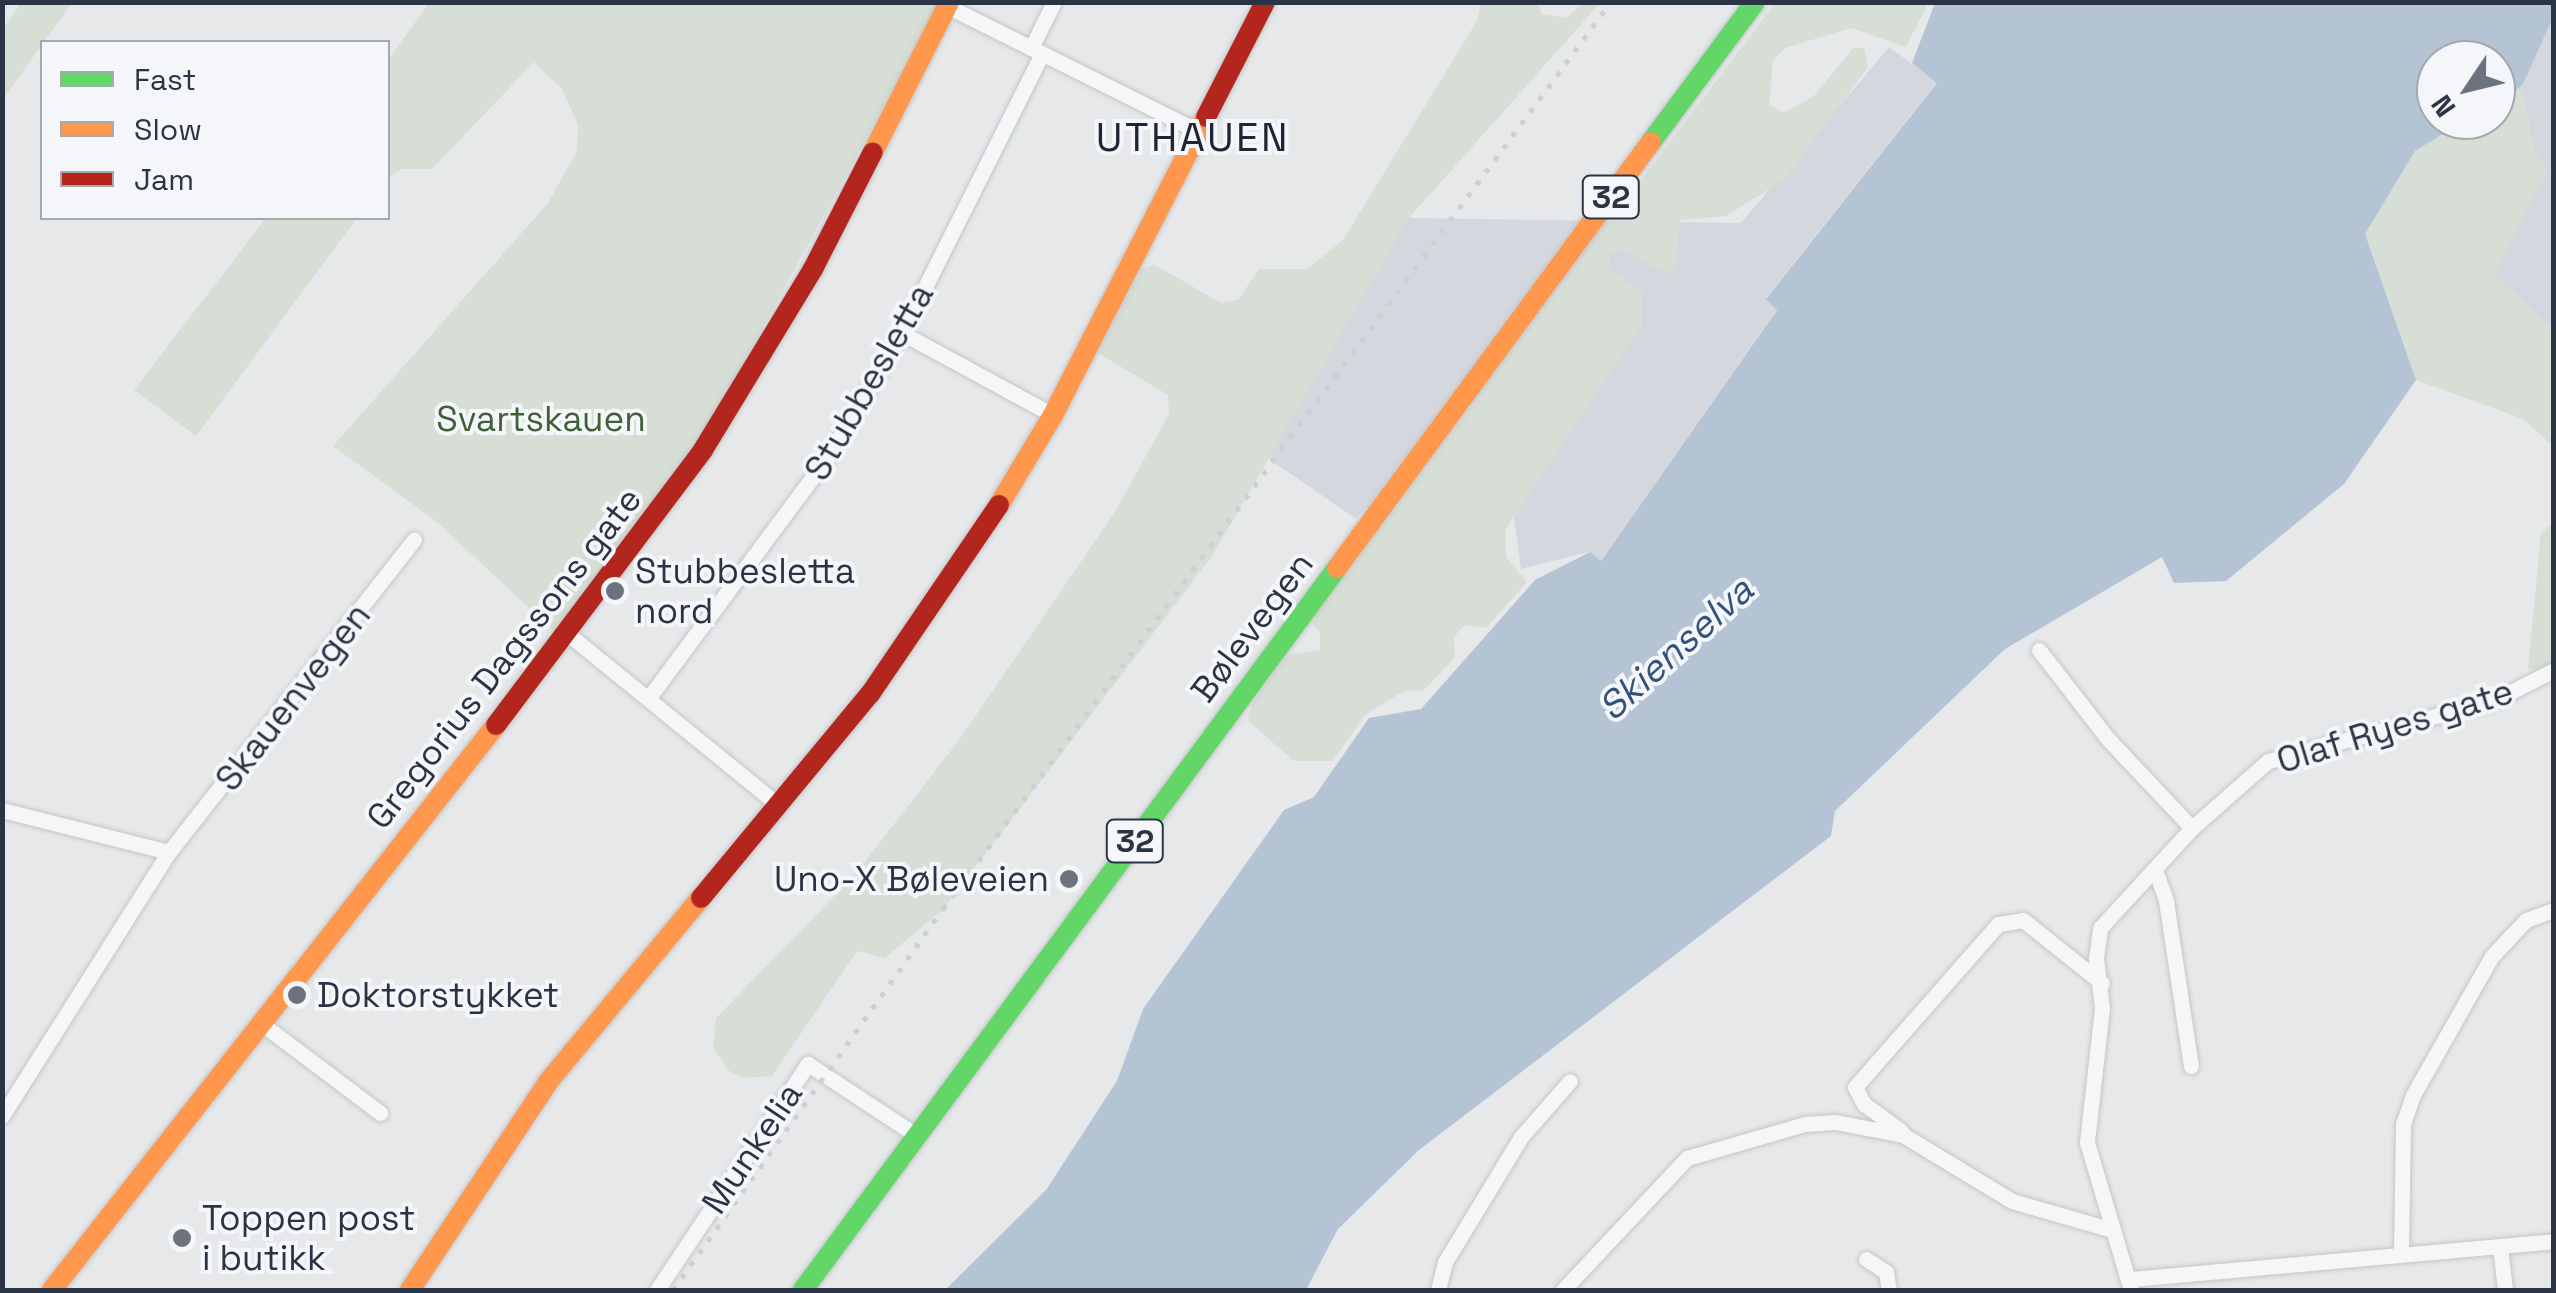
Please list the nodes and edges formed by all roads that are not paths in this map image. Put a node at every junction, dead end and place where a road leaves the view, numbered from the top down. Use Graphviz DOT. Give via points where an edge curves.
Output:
graph roads {
  1 [pos="1054,2"];
  2 [pos="1265,2"];
  3 [pos="1755,2"];
  4 [pos="948,4"];
  5 [pos="1037,51"];
  6 [pos="1200,132"];
  7 [pos="902,333"];
  8 [pos="1053,415"];
  9 [pos="414,540"];
  10 [pos="568,634"];
  11 [pos="2039,650"];
  12 [pos="2554,670"];
  13 [pos="650,696"];
  14 [pos="777,804"];
  15 [pos="2,810"];
  16 [pos="2192,828"];
  17 [pos="169,852"];
  18 [pos="2154,870"];
  19 [pos="2554,910"];
  20 [pos="2102,984"];
  21 [pos="262,1024"];
  22 [pos="2191,1066"];
  23 [pos="1570,1081"];
  24 [pos="380,1114"];
  25 [pos="2,1116"];
  26 [pos="1902,1135"];
  27 [pos="916,1136"];
  28 [pos="2109,1229"];
  29 [pos="2554,1241"];
  30 [pos="2500,1246"];
  31 [pos="2401,1253"];
  32 [pos="1866,1259"];
  33 [pos="2130,1285"];
  34 [pos="56,1289"];
  35 [pos="410,1290"];
  36 [pos="657,1290"];
  37 [pos="803,1290"];
  38 [pos="1438,1290"];
  39 [pos="1563,1290"];
  40 [pos="1889,1290"];
  41 [pos="2504,1290"];
  1 -- 5 [label="street, Stubbesletta"];
  2 -- 6 [label="street"];
  3 -- 27 [label="street, Bølevegen / 32"];
  4 -- 5 [label="street"];
  4 -- 10 [label="street, Gregorius Dagssons gate" via="762,358"];
  5 -- 6 [label="street"];
  5 -- 7 [label="street, Stubbesletta"];
  6 -- 8 [label="street"];
  7 -- 8 [label="street"];
  7 -- 13 [label="street, Stubbesletta" via="764,552"];
  8 -- 14 [label="street" via="986,527 870,694"];
  9 -- 17 [label="street, Skauenvegen"];
  10 -- 13 [label="street"];
  10 -- 21 [label="street, Gregorius Dagssons gate"];
  11 -- 16 [label="street"];
  12 -- 16 [label="street, Olaf Ryes gate" via="2495,700 2268,761"];
  13 -- 14 [label="street"];
  14 -- 35 [label="street" via="558,1069"];
  15 -- 17 [label="street"];
  16 -- 18 [label="street, Olaf Ryes gate"];
  17 -- 25 [label="street, Skauenvegen"];
  18 -- 20 [label="street, Olaf Ryes gate" via="2100,928 2096,958"];
  18 -- 22 [label="street" via="2166,901"];
  19 -- 31 [label="street" via="2526,920 2492,956 2413,1096 2402,1124"];
  20 -- 26 [label="street" via="2019,918 2004,920 1856,1087 1864,1104"];
  20 -- 28 [label="street, Olaf Ryes gate" via="2086,1114"];
  21 -- 24 [label="street"];
  21 -- 34 [label="street, Gregorius Dagssons gate"];
  23 -- 38 [label="street" via="1522,1138 1445,1262"];
  26 -- 28 [label="street" via="2012,1200"];
  26 -- 39 [label="street" via="1835,1122 1805,1124 1687,1158"];
  27 -- 36 [label="street, Munkelia" via="808,1064"];
  27 -- 37 [label="street, Bølevegen / 32"];
  28 -- 33 [label="street, Olaf Ryes gate"];
  29 -- 30 [label="street"];
  30 -- 31 [label="street"];
  30 -- 41 [label="street"];
  31 -- 33 [label="street"];
  32 -- 40 [label="street" via="1886,1272"];
}
